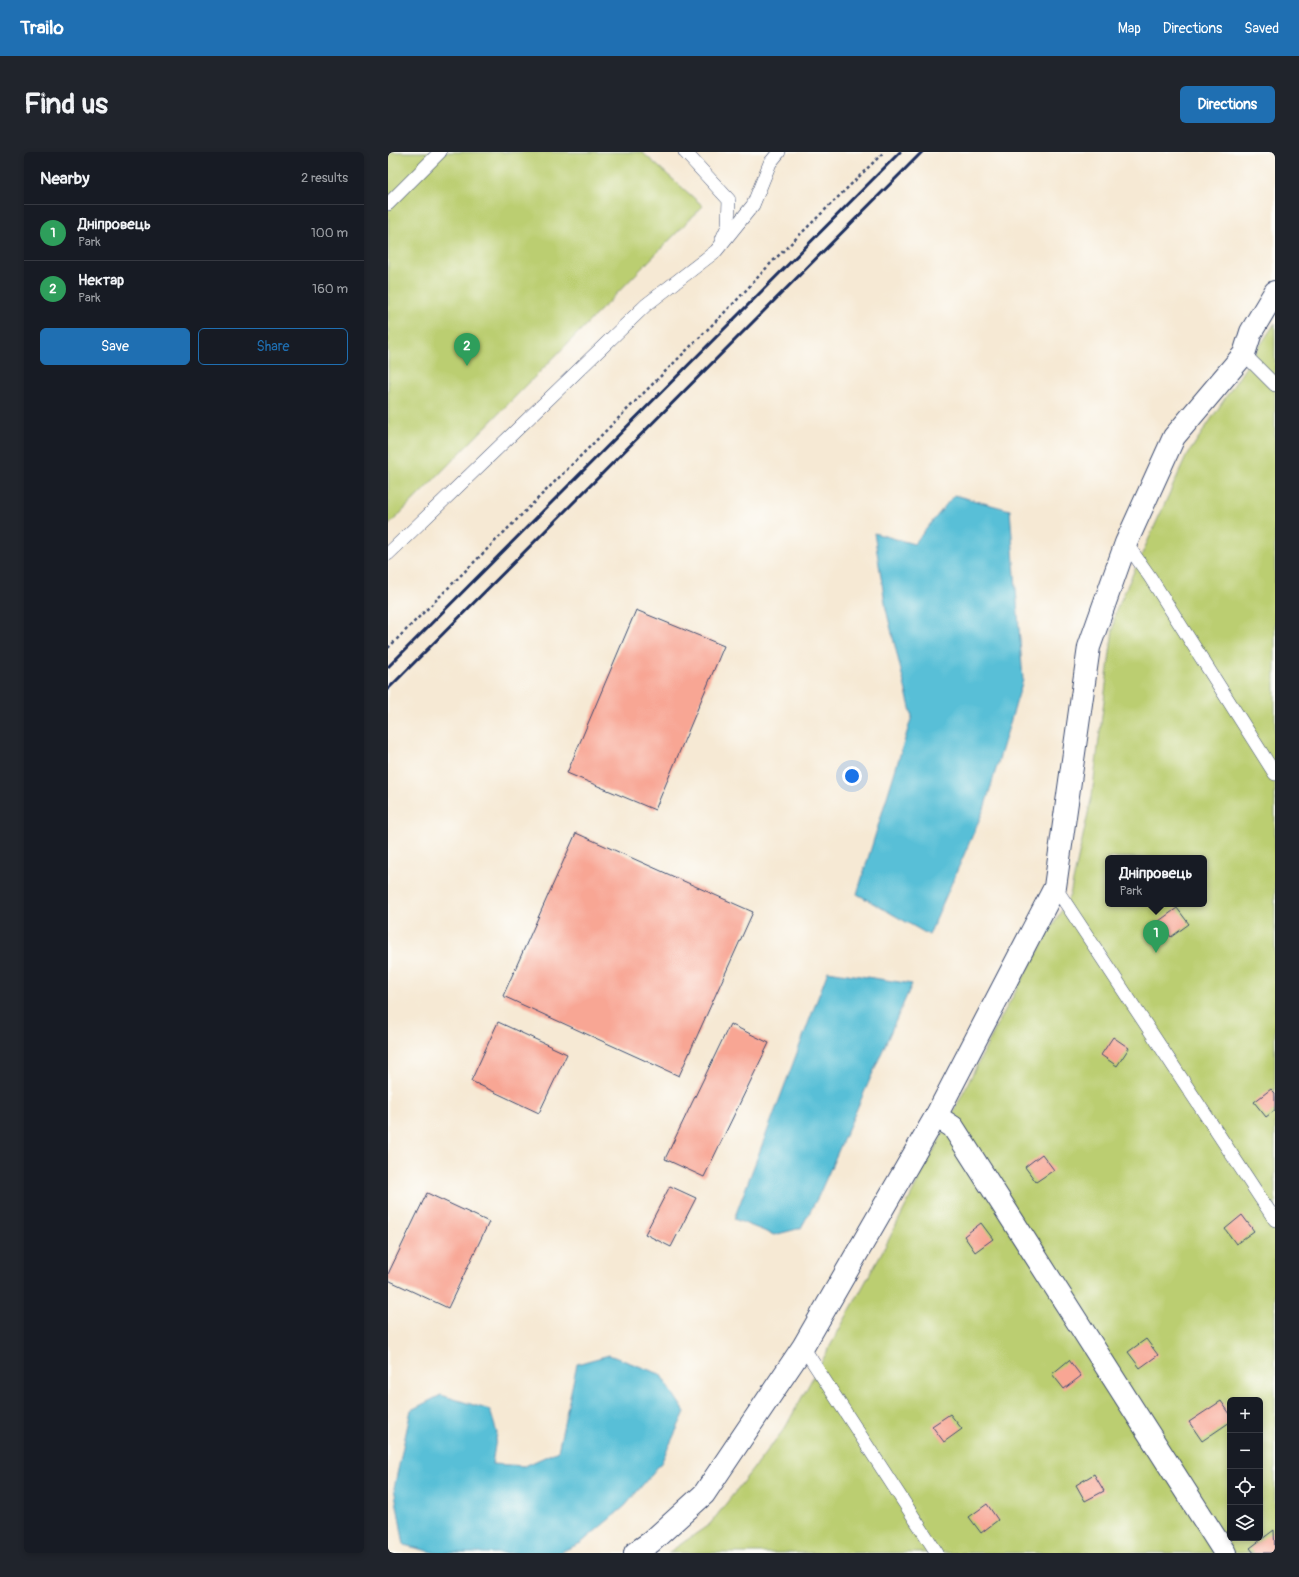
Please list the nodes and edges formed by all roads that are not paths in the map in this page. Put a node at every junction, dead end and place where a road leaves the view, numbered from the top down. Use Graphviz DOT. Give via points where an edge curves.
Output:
graph roads {
  1 [pos="440,152"];
  2 [pos="685,152"];
  3 [pos="779,152"];
  4 [pos="388,204"];
  5 [pos="716,251"];
  6 [pos="1275,292"];
  7 [pos="1244,354"];
  8 [pos="1275,385"];
  9 [pos="1126,543"];
  10 [pos="388,554"];
  11 [pos="1275,774"];
  12 [pos="1054,888"];
  13 [pos="936,1116"];
  14 [pos="1275,1220"];
  15 [pos="803,1347"];
  16 [pos="649,1549"];
  17 [pos="937,1553"];
  18 [pos="1225,1553"];
  1 -- 4 [label="lane"];
  2 -- 5 [label="lane" via="729,200 728,226"];
  3 -- 5 [label="lane" via="770,163 752,205"];
  5 -- 10 [label="lane" via="646,305"];
  6 -- 7 [label="street" via="1251,332"];
  7 -- 8 [label="lane"];
  7 -- 9 [label="street" via="1174,436"];
  9 -- 11 [label="lane"];
  9 -- 12 [label="street" via="1089,647"];
  12 -- 13 [label="street"];
  12 -- 14 [label="lane"];
  13 -- 15 [label="street"];
  13 -- 18 [label="street" via="953,1128"];
  15 -- 16 [label="street" via="704,1494"];
  15 -- 17 [label="lane"];
}
